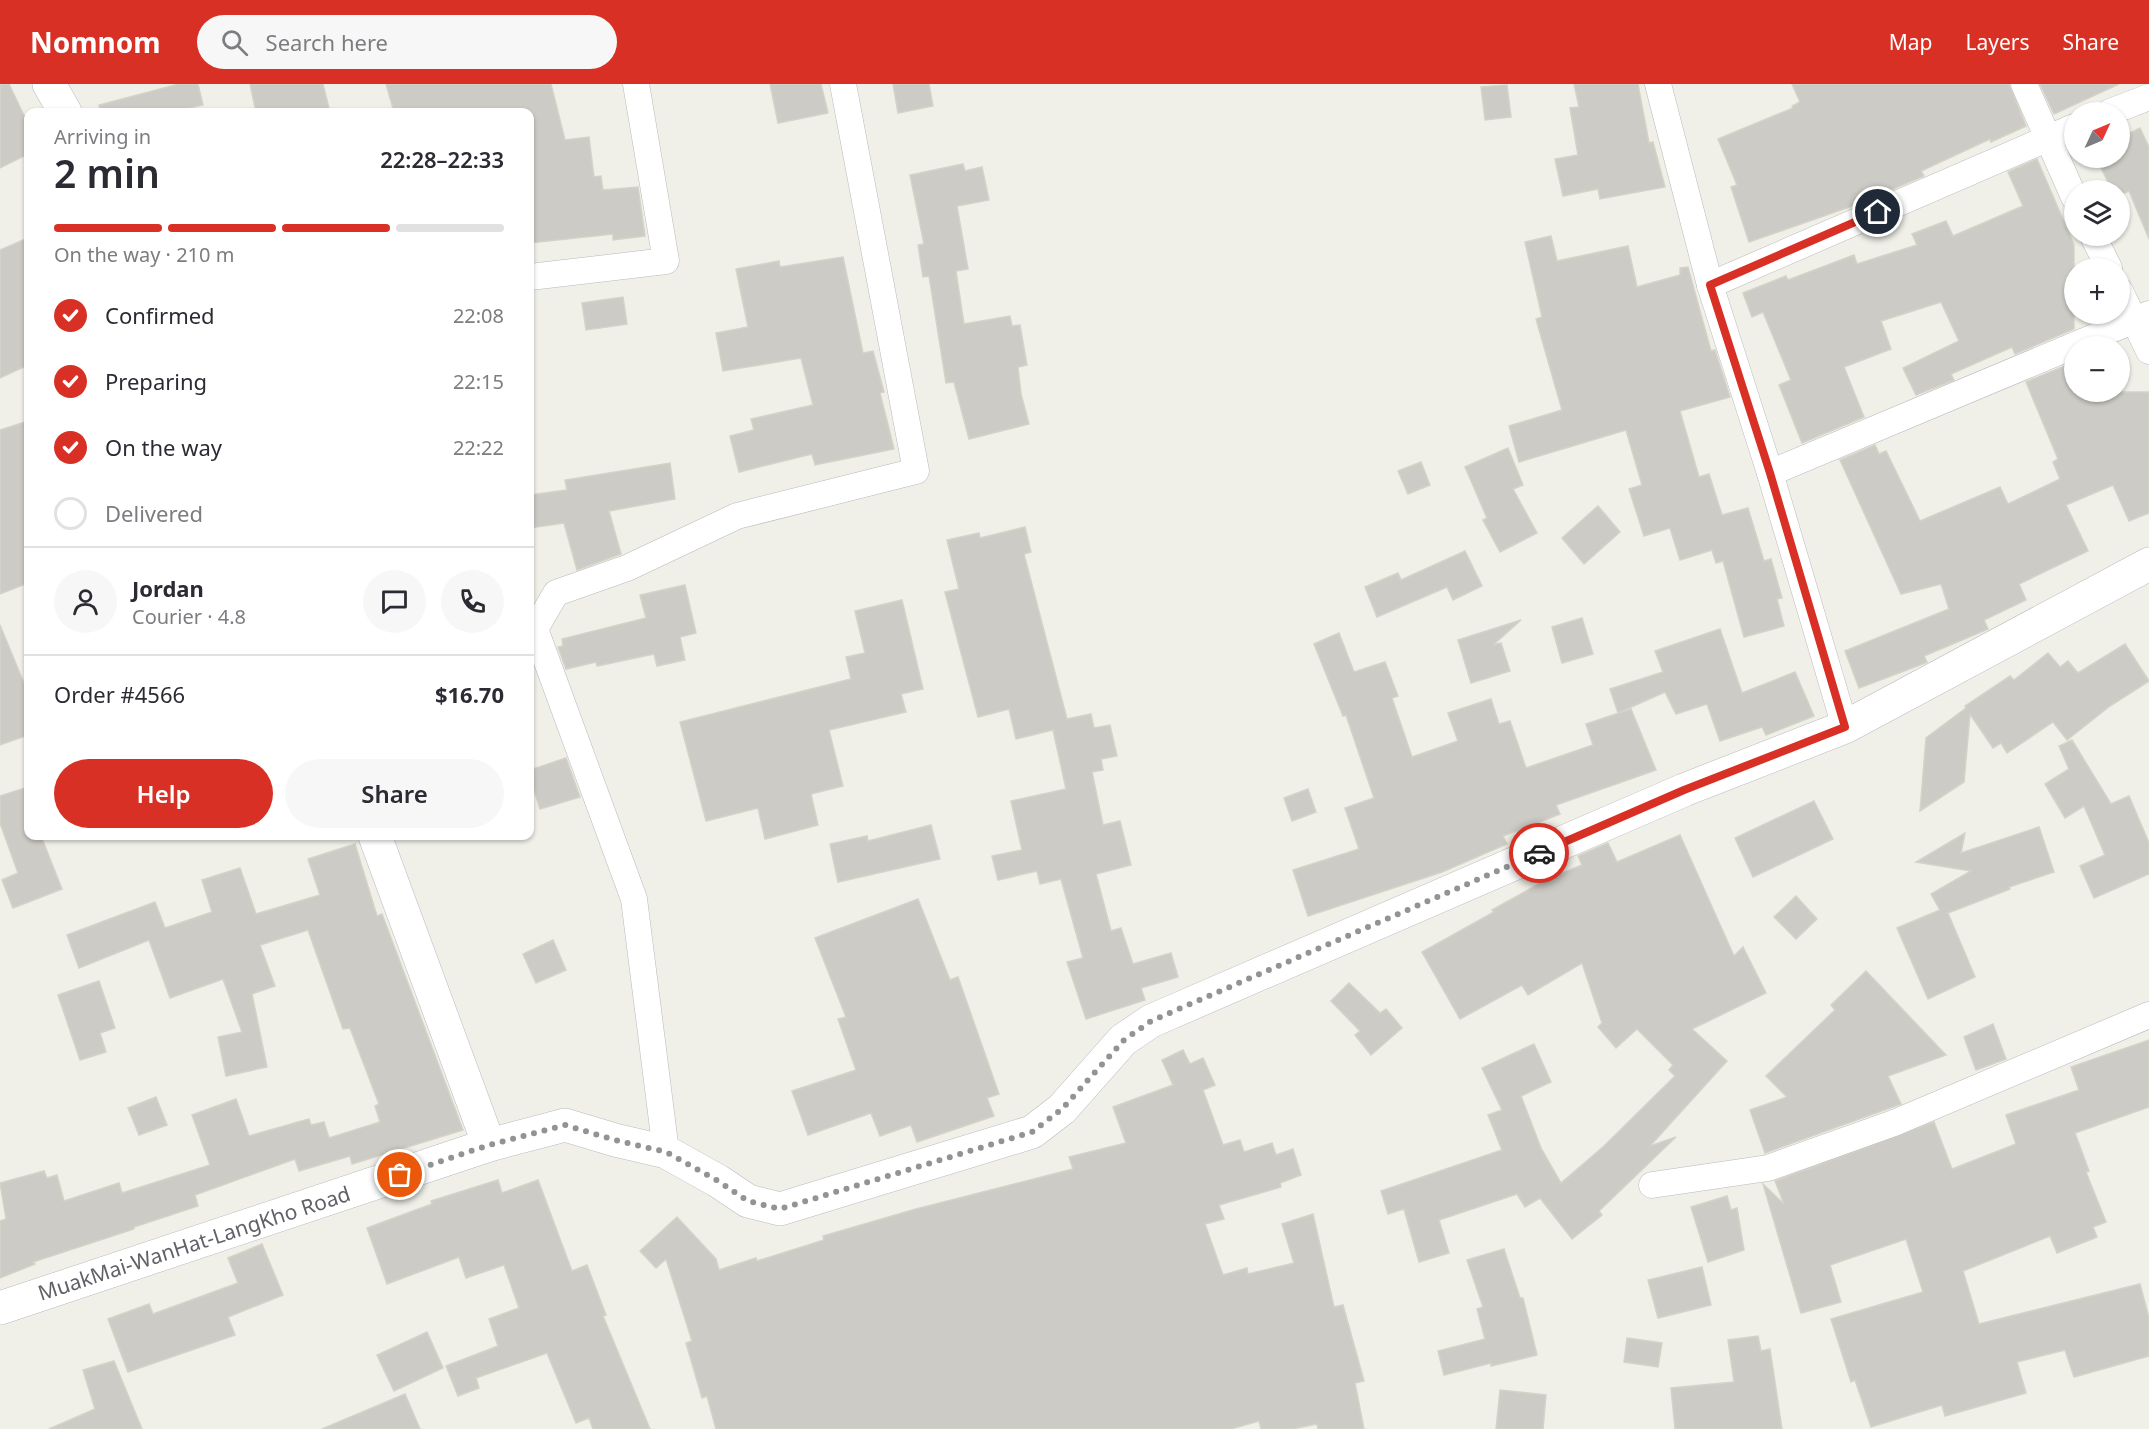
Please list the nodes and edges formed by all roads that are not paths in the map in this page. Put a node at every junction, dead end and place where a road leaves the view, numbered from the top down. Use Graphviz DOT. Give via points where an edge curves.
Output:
graph roads {
  1 [pos="49,84"];
  2 [pos="636,84"];
  3 [pos="843,84"];
  4 [pos="1658,84"];
  5 [pos="2024,84"];
  6 [pos="2149,97"];
  7 [pos="2130,104"];
  8 [pos="63,108"];
  9 [pos="2064,131"];
  10 [pos="2047,139"];
  11 [pos="2066,180"];
  12 [pos="534,277"];
  13 [pos="1710,285"];
  14 [pos="2130,303"];
  15 [pos="2141,317"];
  16 [pos="2149,351"];
  17 [pos="1770,473"];
  18 [pos="2149,564"];
  19 [pos="1845,727"];
  20 [pos="376,840"];
  21 [pos="2149,1015"];
  22 [pos="489,1145"];
  23 [pos="666,1152"];
  24 [pos="1652,1185"];
  25 [pos="0,1308"];
  1 -- 8 [label="main road"];
  2 -- 12 [label="street" via="666,261"];
  3 -- 23 [label="street" via="916,471 737,516 627,568 555,593 535,629 634,899"];
  4 -- 13 [label="street"];
  5 -- 10 [label="street"];
  6 -- 7 [label="street"];
  9 -- 10 [label="street"];
  10 -- 11 [label="street"];
  10 -- 13 [label="street"];
  13 -- 17 [label="street"];
  14 -- 15 [label="street"];
  15 -- 16 [label="street"];
  15 -- 17 [label="street"];
  17 -- 19 [label="street"];
  18 -- 19 [label="main road, MuakMai-WanHat-LangKho Road"];
  19 -- 23 [label="main road, MuakMai-WanHat-LangKho Road" via="1684,790 1151,1021 1124,1040 1062,1109 1032,1132 780,1209 748,1201"];
  20 -- 22 [label="main road"];
  21 -- 24 [label="street" via="1894,1123 1768,1168"];
  22 -- 23 [label="main road, MuakMai-WanHat-LangKho Road" via="565,1125"];
  22 -- 25 [label="main road, MuakMai-WanHat-LangKho Road"];
}
